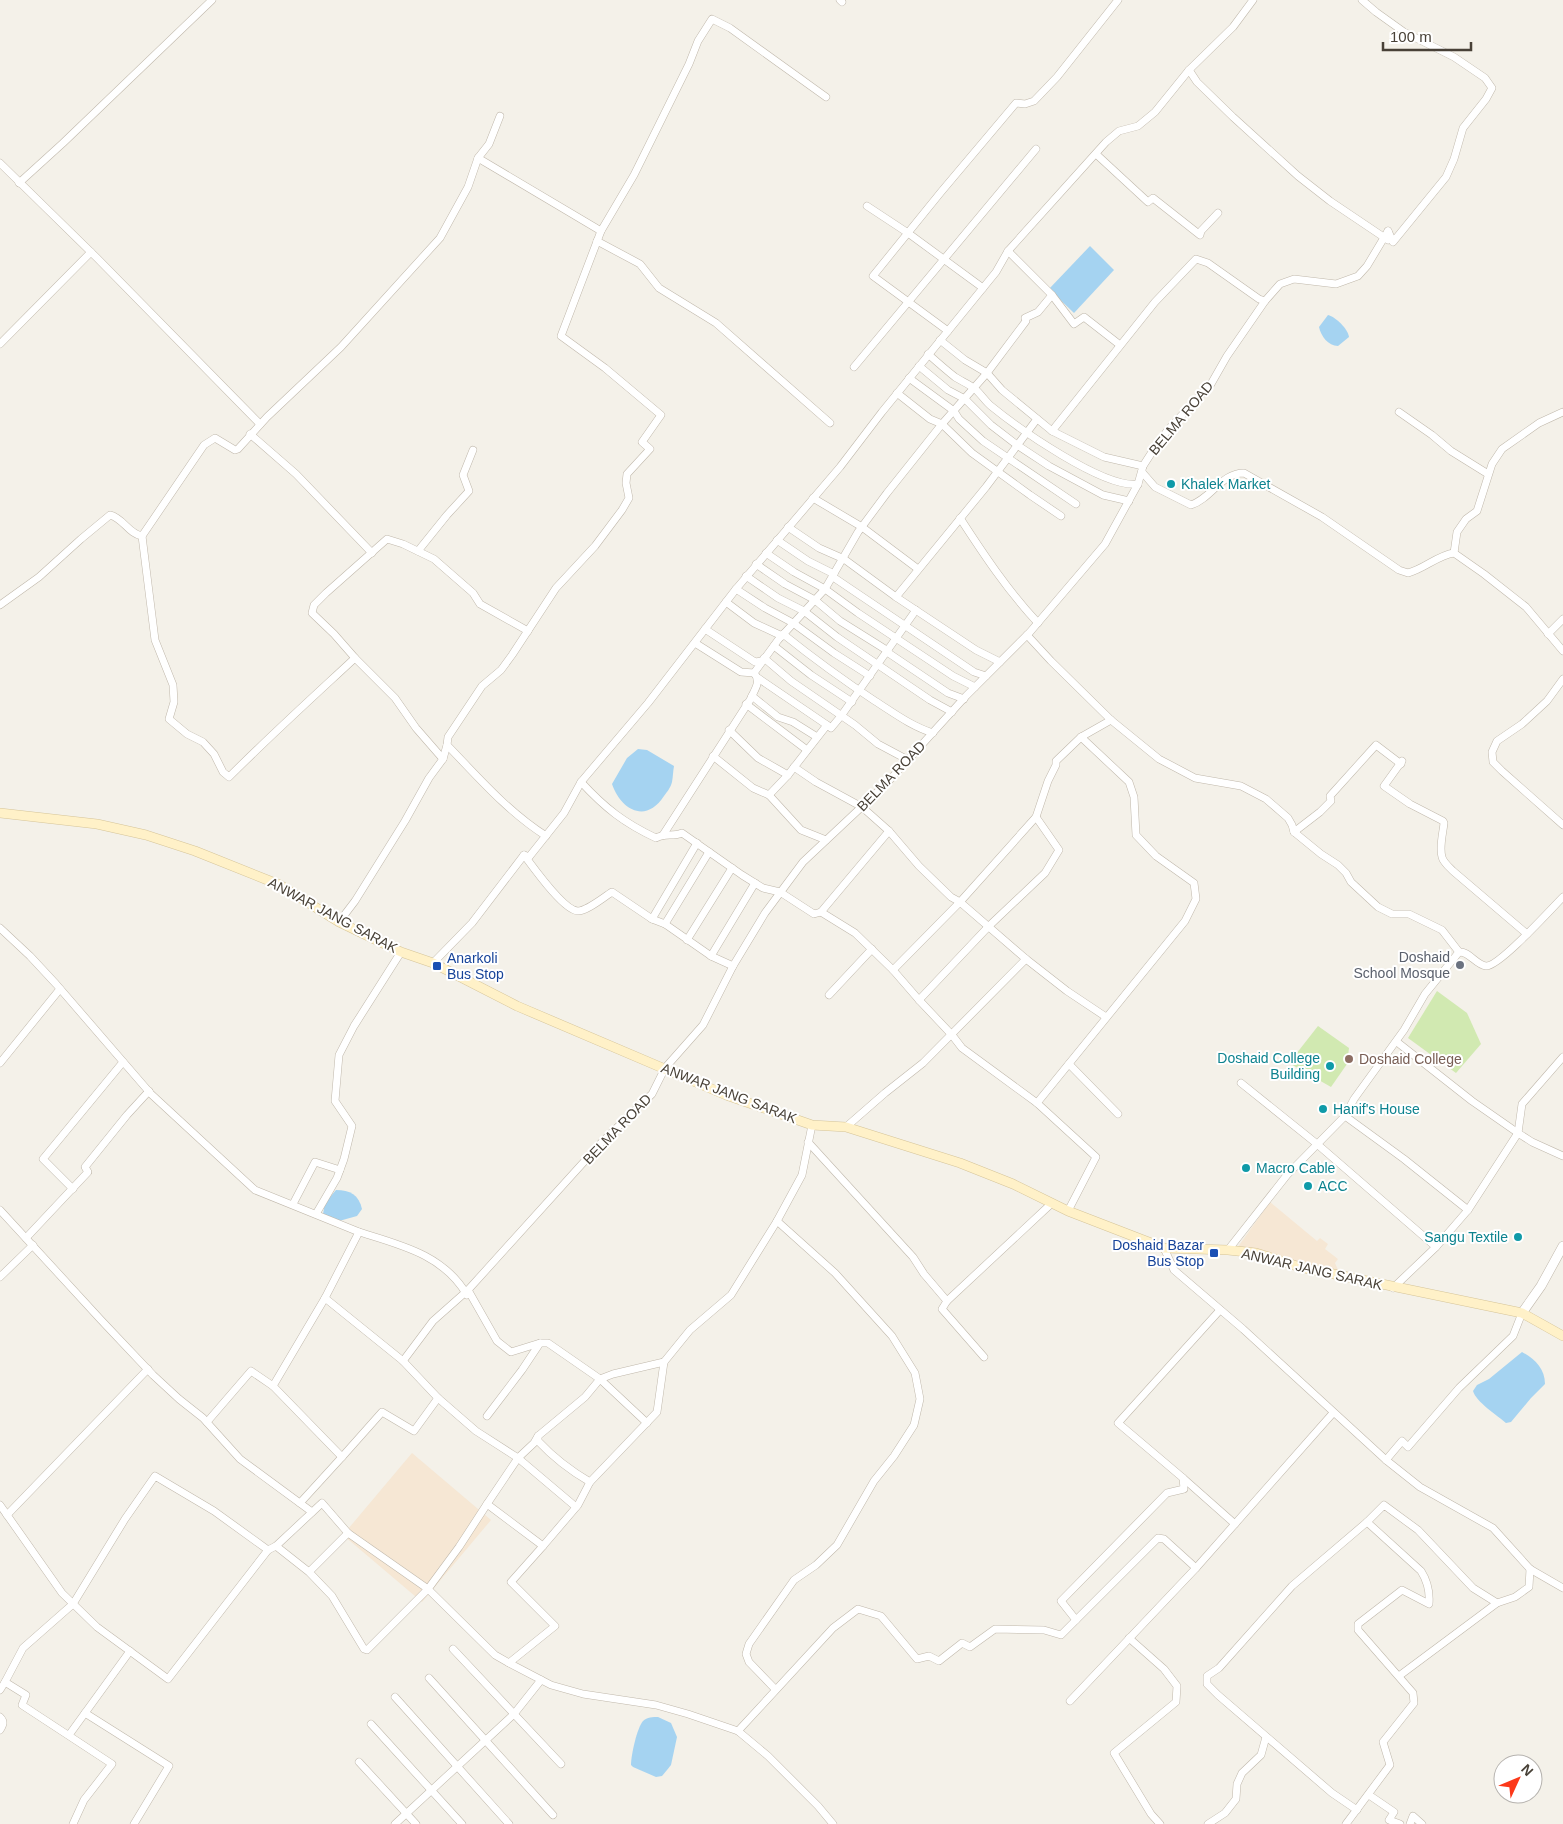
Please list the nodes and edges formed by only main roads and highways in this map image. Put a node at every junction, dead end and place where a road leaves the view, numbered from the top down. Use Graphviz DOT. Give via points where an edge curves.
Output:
graph roads {
  1 [pos="0,813"];
  2 [pos="1563,1336"];
  1 -- 2 [label="main road, ANWAR JANG SARAK" via="97,824 146,835 204,855 280,885 339,922 401,952 433,963 517,1006 726,1095 812,1125 846,1127 960,1163 1068,1211 1164,1248 1256,1253 1300,1267 1393,1288 1522,1313"];
}
